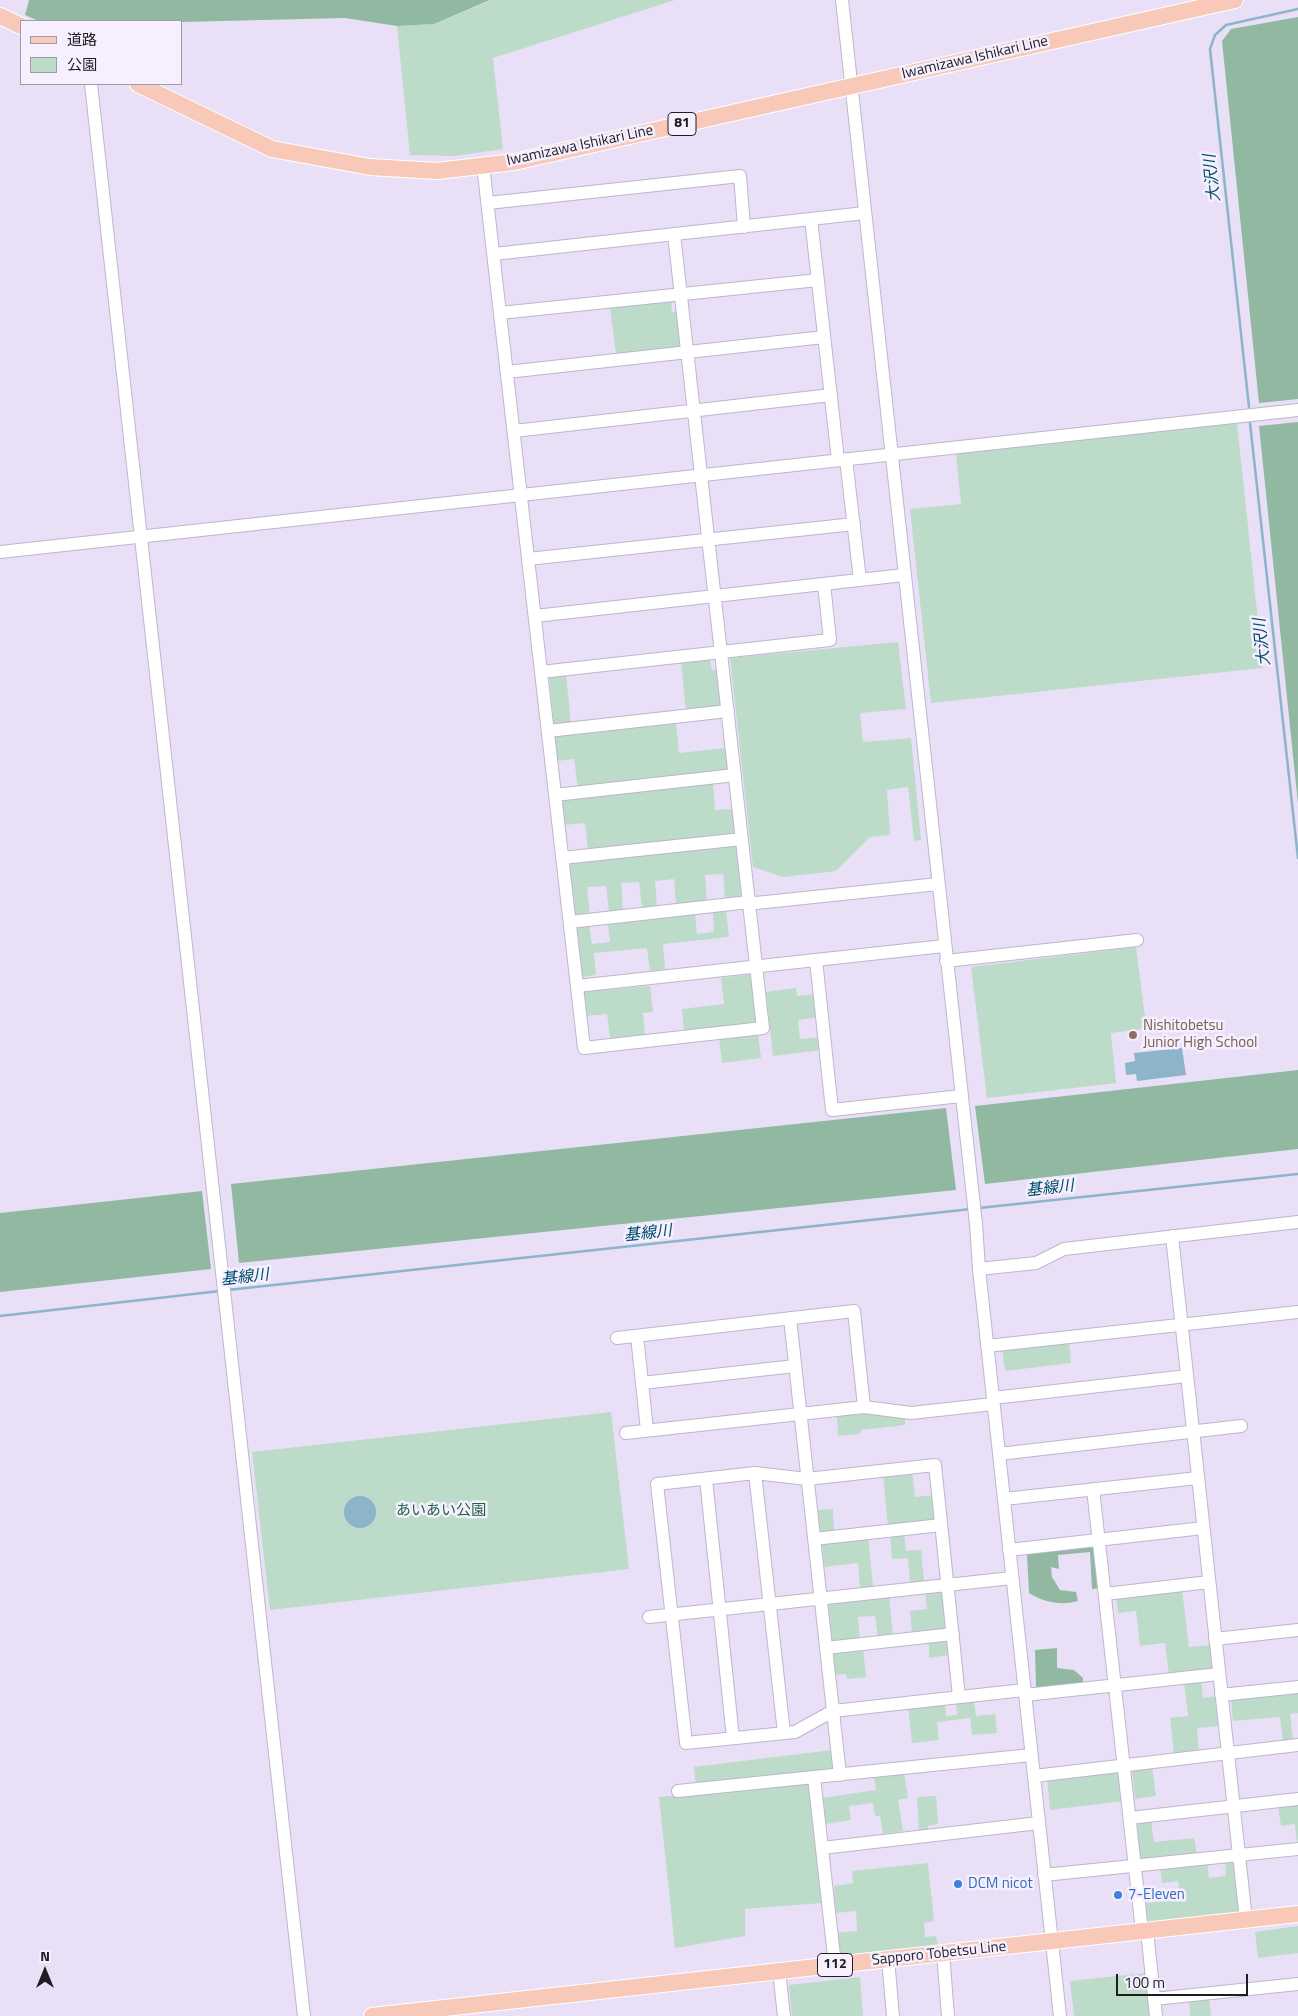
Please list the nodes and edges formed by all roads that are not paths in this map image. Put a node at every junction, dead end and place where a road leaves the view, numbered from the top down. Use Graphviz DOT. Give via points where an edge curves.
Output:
graph roads {
  1 [pos="842,0"];
  2 [pos="1235,0"];
  3 [pos="0,16"];
  4 [pos="20,26"];
  5 [pos="91,85"];
  6 [pos="140,85"];
  7 [pos="851,86"];
  8 [pos="483,165"];
  9 [pos="488,203"];
  10 [pos="865,213"];
  11 [pos="811,219"];
  12 [pos="744,227"];
  13 [pos="674,234"];
  14 [pos="494,254"];
  15 [pos="818,280"];
  16 [pos="681,294"];
  17 [pos="500,313"];
  18 [pos="824,337"];
  19 [pos="688,352"];
  20 [pos="507,372"];
  21 [pos="831,395"];
  22 [pos="694,410"];
  23 [pos="1298,410"];
  24 [pos="514,431"];
  25 [pos="891,455"];
  26 [pos="842,460"];
  27 [pos="701,475"];
  28 [pos="521,495"];
  29 [pos="854,524"];
  30 [pos="143,536"];
  31 [pos="708,540"];
  32 [pos="0,552"];
  33 [pos="528,559"];
  34 [pos="904,575"];
  35 [pos="860,580"];
  36 [pos="824,584"];
  37 [pos="715,596"];
  38 [pos="535,616"];
  39 [pos="721,652"];
  40 [pos="541,672"];
  41 [pos="728,711"];
  42 [pos="548,731"];
  43 [pos="735,775"];
  44 [pos="555,795"];
  45 [pos="742,839"];
  46 [pos="562,858"];
  47 [pos="938,884"];
  48 [pos="749,902"];
  49 [pos="570,922"];
  50 [pos="1137,940"];
  51 [pos="944,946"];
  52 [pos="816,960"];
  53 [pos="946,961"];
  54 [pos="756,966"];
  55 [pos="577,986"];
  56 [pos="961,1096"];
  57 [pos="1298,1222"];
  58 [pos="1172,1236"];
  59 [pos="979,1269"];
  60 [pos="1298,1312"];
  61 [pos="790,1318"];
  62 [pos="1181,1325"];
  63 [pos="637,1336"];
  64 [pos="617,1338"];
  65 [pos="987,1346"];
  66 [pos="795,1366"];
  67 [pos="1187,1376"];
  68 [pos="642,1383"];
  69 [pos="993,1401"];
  70 [pos="864,1407"];
  71 [pos="800,1414"];
  72 [pos="1241,1426"];
  73 [pos="647,1430"];
  74 [pos="626,1432"];
  75 [pos="1193,1432"];
  76 [pos="999,1454"];
  77 [pos="755,1473"];
  78 [pos="1198,1478"];
  79 [pos="706,1479"];
  80 [pos="807,1479"];
  81 [pos="1093,1489"];
  82 [pos="1004,1499"];
  83 [pos="941,1525"];
  84 [pos="1203,1528"];
  85 [pos="814,1538"];
  86 [pos="1099,1540"];
  87 [pos="1009,1550"];
  88 [pos="1012,1578"];
  89 [pos="1209,1582"];
  90 [pos="948,1585"];
  91 [pos="1105,1594"];
  92 [pos="820,1598"];
  93 [pos="770,1604"];
  94 [pos="720,1609"];
  95 [pos="672,1614"];
  96 [pos="649,1617"];
  97 [pos="1298,1630"];
  98 [pos="953,1634"];
  99 [pos="1215,1639"];
  100 [pos="826,1648"];
  101 [pos="1219,1674"];
  102 [pos="1115,1685"];
  103 [pos="1298,1687"];
  104 [pos="1025,1693"];
  105 [pos="1221,1695"];
  106 [pos="959,1697"];
  107 [pos="833,1712"];
  108 [pos="784,1734"];
  109 [pos="734,1738"];
  110 [pos="1298,1745"];
  111 [pos="1228,1753"];
  112 [pos="1031,1755"];
  113 [pos="1124,1765"];
  114 [pos="840,1775"];
  115 [pos="1034,1776"];
  116 [pos="814,1777"];
  117 [pos="678,1791"];
  118 [pos="1298,1799"];
  119 [pos="1233,1806"];
  120 [pos="1130,1818"];
  121 [pos="1039,1823"];
  122 [pos="822,1848"];
  123 [pos="1298,1849"];
  124 [pos="1238,1855"];
  125 [pos="1135,1866"];
  126 [pos="1044,1875"];
  127 [pos="1298,1914"];
  128 [pos="1246,1920"];
  129 [pos="1145,1931"];
  130 [pos="1052,1941"];
  131 [pos="943,1953"];
  132 [pos="888,1959"];
  133 [pos="835,1965"];
  134 [pos="779,1971"];
  135 [pos="1298,1984"];
  136 [pos="1154,1999"];
  137 [pos="477,2010"];
  138 [pos="304,2016"];
  139 [pos="372,2016"];
  140 [pos="784,2016"];
  141 [pos="893,2016"];
  142 [pos="948,2016"];
  143 [pos="1060,2016"];
  144 [pos="1156,2016"];
  1 -- 7 [label="street"];
  2 -- 7 [label="main road, Iwamizawa Ishikari Line / 81"];
  3 -- 4 [label="main road"];
  5 -- 30 [label="street"];
  6 -- 8 [label="main road, Iwamizawa Ishikari Line / 81" via="272,149 370,167 437,171"];
  7 -- 8 [label="main road, Iwamizawa Ishikari Line / 81" via="514,162"];
  7 -- 10 [label="street"];
  8 -- 9 [label="street"];
  9 -- 12 [label="street" via="740,176"];
  9 -- 14 [label="street"];
  10 -- 11 [label="street"];
  10 -- 25 [label="street"];
  11 -- 12 [label="street"];
  11 -- 15 [label="street"];
  12 -- 13 [label="street"];
  13 -- 14 [label="street"];
  13 -- 16 [label="street"];
  14 -- 17 [label="street"];
  15 -- 16 [label="street"];
  15 -- 18 [label="street"];
  16 -- 17 [label="street"];
  16 -- 19 [label="street"];
  17 -- 20 [label="street"];
  18 -- 19 [label="street"];
  18 -- 21 [label="street"];
  19 -- 20 [label="street"];
  19 -- 22 [label="street"];
  20 -- 24 [label="street"];
  21 -- 22 [label="street"];
  21 -- 26 [label="street"];
  22 -- 24 [label="street"];
  22 -- 27 [label="street"];
  23 -- 25 [label="street"];
  24 -- 28 [label="street"];
  25 -- 26 [label="street"];
  25 -- 34 [label="street"];
  26 -- 27 [label="street"];
  26 -- 29 [label="street"];
  27 -- 28 [label="street"];
  27 -- 31 [label="street"];
  28 -- 30 [label="street"];
  28 -- 33 [label="street"];
  29 -- 31 [label="street"];
  29 -- 35 [label="street"];
  30 -- 32 [label="street"];
  30 -- 138 [label="street"];
  31 -- 33 [label="street"];
  31 -- 37 [label="street"];
  33 -- 38 [label="street"];
  34 -- 35 [label="street"];
  34 -- 47 [label="street"];
  35 -- 36 [label="street"];
  36 -- 37 [label="street"];
  36 -- 39 [label="street" via="830,640"];
  37 -- 38 [label="street"];
  37 -- 39 [label="street"];
  38 -- 40 [label="street"];
  39 -- 40 [label="street"];
  39 -- 41 [label="street"];
  40 -- 42 [label="street"];
  41 -- 42 [label="street"];
  41 -- 43 [label="street"];
  42 -- 44 [label="street"];
  43 -- 44 [label="street"];
  43 -- 45 [label="street"];
  44 -- 46 [label="street"];
  45 -- 46 [label="street"];
  45 -- 48 [label="street"];
  46 -- 49 [label="street"];
  47 -- 48 [label="street"];
  47 -- 51 [label="street"];
  48 -- 49 [label="street"];
  48 -- 54 [label="street"];
  49 -- 55 [label="street"];
  50 -- 53 [label="street"];
  51 -- 52 [label="street"];
  51 -- 53 [label="street"];
  52 -- 54 [label="street"];
  52 -- 56 [label="street" via="832,1110"];
  53 -- 56 [label="street"];
  54 -- 55 [label="street"];
  54 -- 55 [label="street" via="763,1028 584,1048"];
  56 -- 59 [label="street"];
  57 -- 58 [label="street"];
  58 -- 59 [label="street" via="1064,1249 1036,1263"];
  58 -- 62 [label="street"];
  59 -- 65 [label="street"];
  60 -- 62 [label="street"];
  61 -- 63 [label="street"];
  61 -- 66 [label="street"];
  61 -- 70 [label="street" via="854,1311"];
  62 -- 65 [label="street"];
  62 -- 67 [label="street"];
  63 -- 64 [label="street"];
  63 -- 68 [label="street"];
  65 -- 69 [label="street"];
  66 -- 68 [label="street"];
  66 -- 71 [label="street"];
  67 -- 69 [label="street"];
  67 -- 75 [label="street"];
  68 -- 73 [label="street"];
  69 -- 70 [label="street" via="911,1413"];
  69 -- 76 [label="street"];
  70 -- 71 [label="street"];
  71 -- 73 [label="street"];
  71 -- 80 [label="street"];
  72 -- 75 [label="street"];
  73 -- 74 [label="street"];
  75 -- 76 [label="street"];
  75 -- 78 [label="street"];
  76 -- 82 [label="street"];
  77 -- 79 [label="street"];
  77 -- 80 [label="street"];
  77 -- 93 [label="street"];
  78 -- 81 [label="street"];
  78 -- 84 [label="street"];
  79 -- 94 [label="street"];
  79 -- 95 [label="street" via="657,1484"];
  80 -- 83 [label="street" via="935,1465"];
  80 -- 85 [label="street"];
  81 -- 82 [label="street"];
  81 -- 86 [label="street"];
  82 -- 87 [label="street"];
  83 -- 85 [label="street"];
  83 -- 90 [label="street"];
  84 -- 86 [label="street"];
  84 -- 89 [label="street"];
  85 -- 92 [label="street"];
  86 -- 87 [label="street"];
  86 -- 91 [label="street"];
  87 -- 88 [label="street"];
  88 -- 90 [label="street"];
  88 -- 104 [label="street"];
  89 -- 91 [label="street"];
  89 -- 99 [label="street"];
  90 -- 92 [label="street"];
  90 -- 98 [label="street"];
  91 -- 102 [label="street"];
  92 -- 93 [label="street"];
  92 -- 100 [label="street"];
  93 -- 94 [label="street"];
  93 -- 108 [label="street"];
  94 -- 95 [label="street"];
  94 -- 109 [label="street"];
  95 -- 96 [label="street"];
  95 -- 109 [label="street" via="686,1743"];
  97 -- 99 [label="street"];
  98 -- 100 [label="street"];
  98 -- 106 [label="street"];
  99 -- 101 [label="street"];
  100 -- 107 [label="street"];
  101 -- 102 [label="street"];
  101 -- 105 [label="street"];
  102 -- 104 [label="street"];
  102 -- 113 [label="street"];
  103 -- 105 [label="street"];
  104 -- 106 [label="street"];
  104 -- 112 [label="street"];
  105 -- 111 [label="street"];
  106 -- 107 [label="street"];
  107 -- 108 [label="street" via="795,1732"];
  107 -- 114 [label="street"];
  108 -- 109 [label="street"];
  110 -- 111 [label="street"];
  111 -- 113 [label="street"];
  111 -- 119 [label="street"];
  112 -- 114 [label="street"];
  112 -- 115 [label="street"];
  113 -- 115 [label="street"];
  113 -- 120 [label="street"];
  114 -- 116 [label="street"];
  115 -- 121 [label="street"];
  116 -- 117 [label="street"];
  116 -- 122 [label="street"];
  118 -- 119 [label="street"];
  119 -- 120 [label="street"];
  119 -- 124 [label="street"];
  120 -- 125 [label="street"];
  121 -- 122 [label="street"];
  121 -- 126 [label="street"];
  122 -- 133 [label="street"];
  123 -- 124 [label="street"];
  124 -- 125 [label="street"];
  124 -- 128 [label="street"];
  125 -- 126 [label="street"];
  125 -- 129 [label="street"];
  126 -- 130 [label="street"];
  127 -- 128 [label="main road, Sapporo Tobetsu Line / 112"];
  128 -- 129 [label="main road, Sapporo Tobetsu Line / 112"];
  129 -- 130 [label="main road, Sapporo Tobetsu Line / 112"];
  129 -- 136 [label="street"];
  130 -- 131 [label="main road, Sapporo Tobetsu Line / 112"];
  130 -- 143 [label="street"];
  131 -- 132 [label="main road, Sapporo Tobetsu Line / 112"];
  131 -- 142 [label="street"];
  132 -- 133 [label="main road, Sapporo Tobetsu Line / 112"];
  132 -- 141 [label="street"];
  133 -- 134 [label="main road, Sapporo Tobetsu Line / 112"];
  134 -- 137 [label="main road, Sapporo Tobetsu Line / 112"];
  134 -- 140 [label="street"];
  135 -- 136 [label="street"];
  136 -- 144 [label="street"];
  137 -- 139 [label="main road, Sapporo Tobetsu Line / 112"];
}
